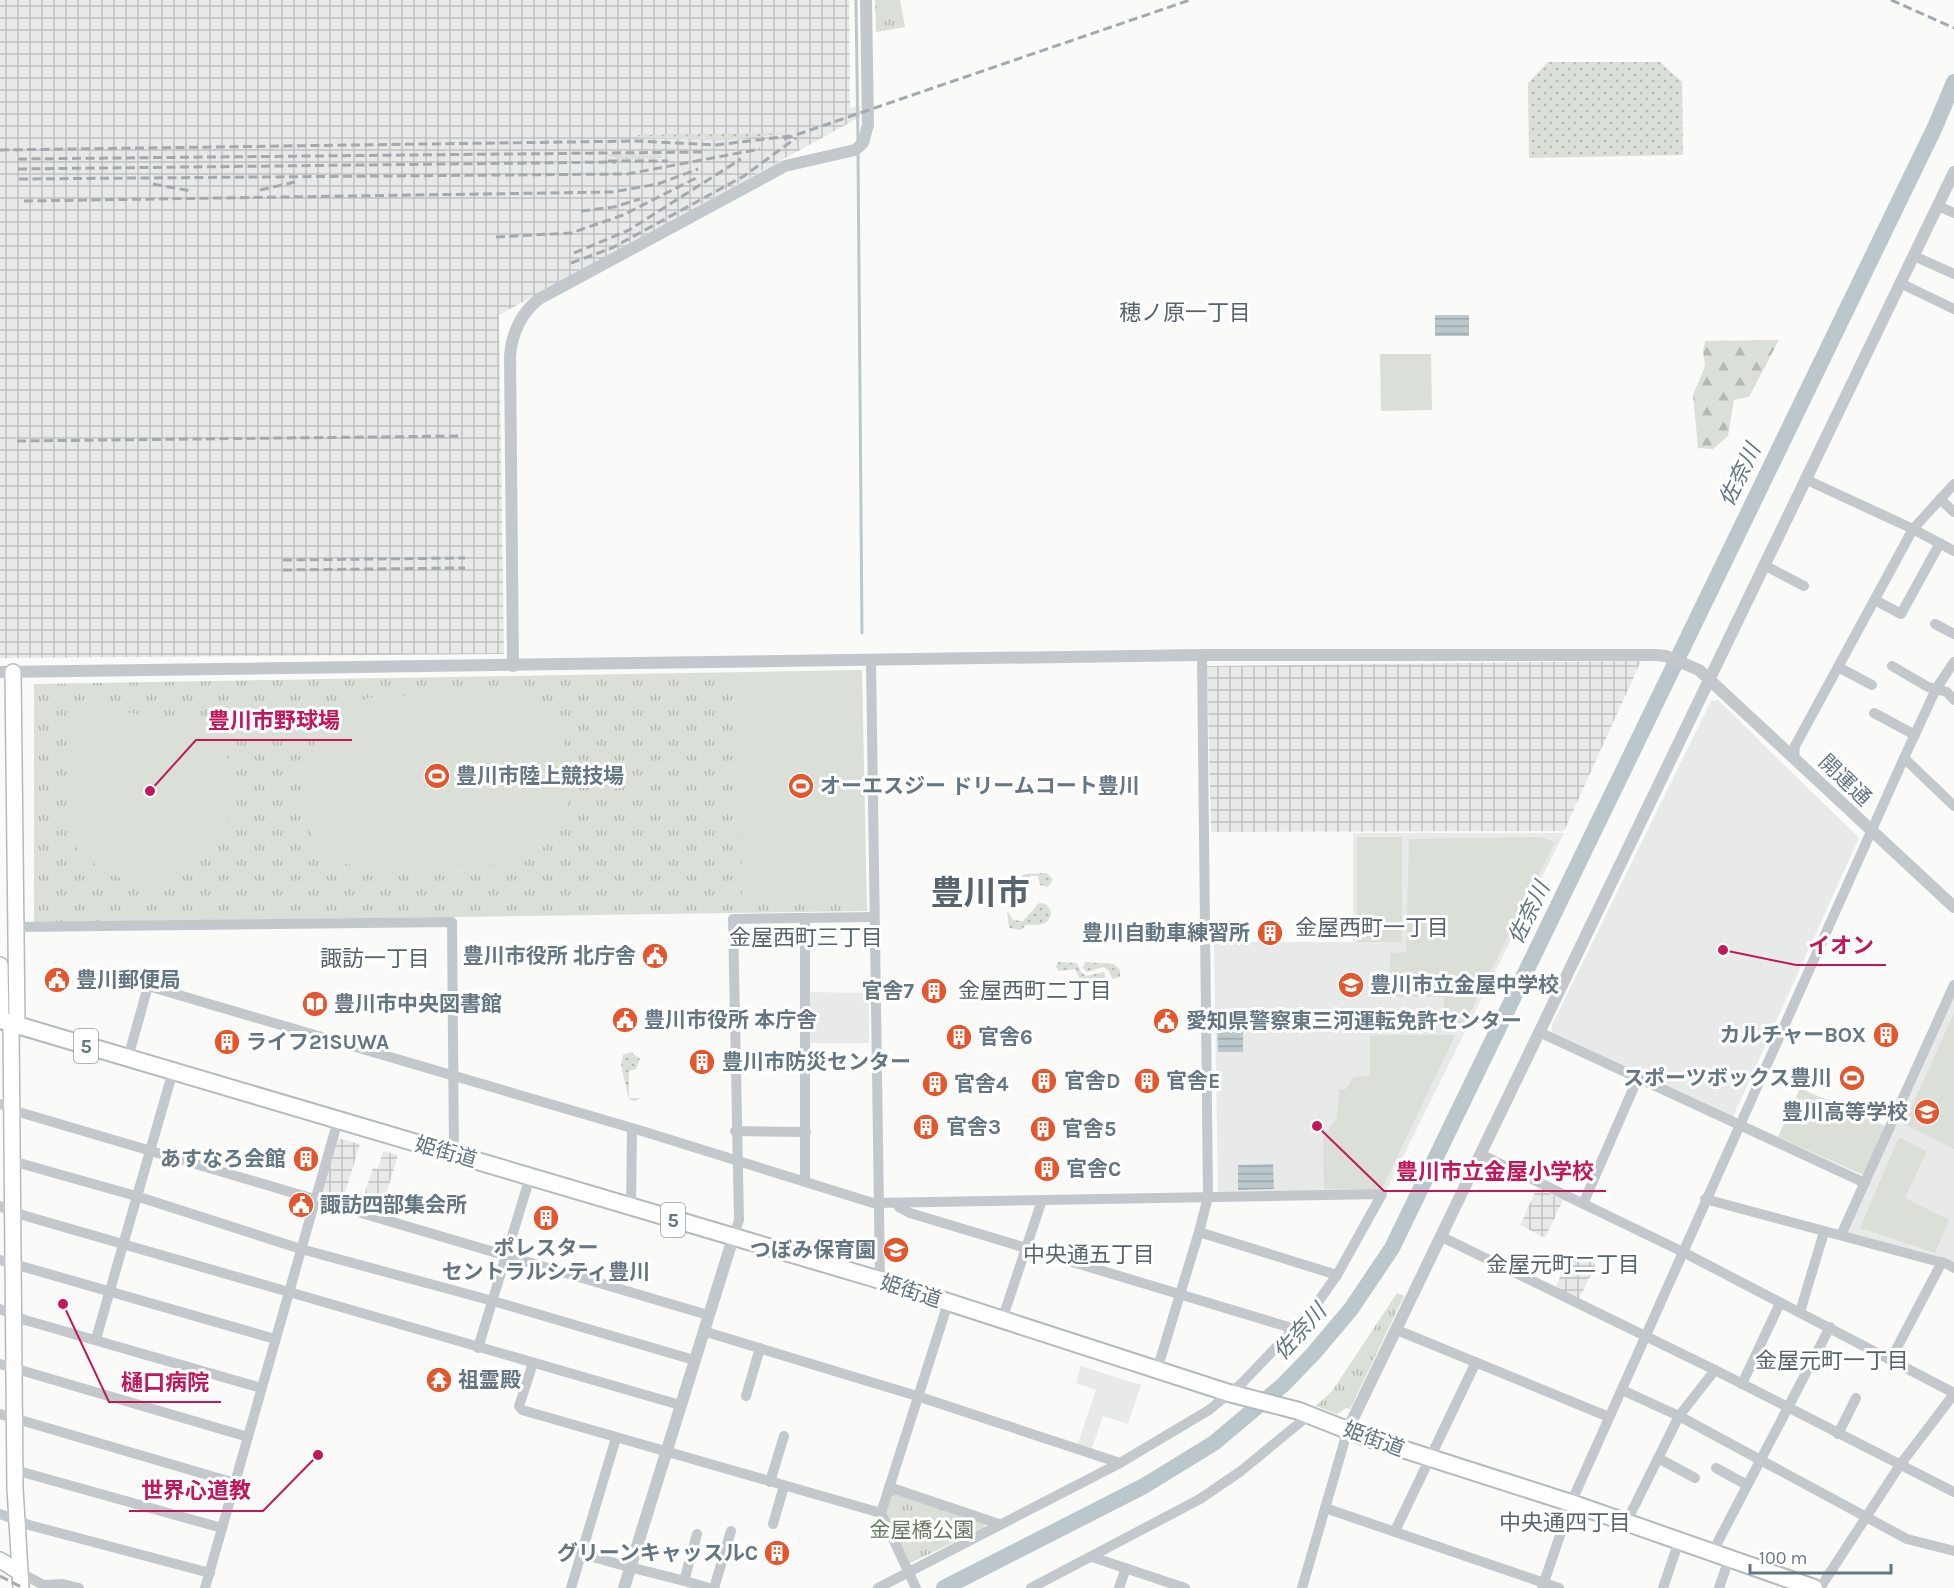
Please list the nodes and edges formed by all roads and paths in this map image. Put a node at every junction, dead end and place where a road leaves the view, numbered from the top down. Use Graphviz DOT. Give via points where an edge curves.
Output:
graph roads {
  1 [pos="866,0"];
  2 [pos="1954,172"];
  3 [pos="1938,206"];
  4 [pos="1954,213"];
  5 [pos="1914,256"];
  6 [pos="1954,274"];
  7 [pos="1900,283"];
  8 [pos="1954,309"];
  9 [pos="1805,479"];
  10 [pos="1954,484"];
  11 [pos="1940,499"];
  12 [pos="1954,512"];
  13 [pos="1912,528"];
  14 [pos="1940,543"];
  15 [pos="1954,551"];
  16 [pos="1764,565"];
  17 [pos="1804,586"];
  18 [pos="1875,600"];
  19 [pos="1935,624"];
  20 [pos="1954,634"];
  21 [pos="1202,656"];
  22 [pos="871,661"];
  23 [pos="1954,662"];
  24 [pos="513,666"];
  25 [pos="1892,666"];
  26 [pos="1838,667"];
  27 [pos="7,672"];
  28 [pos="1710,680"];
  29 [pos="1872,685"];
  30 [pos="1936,689"];
  31 [pos="1954,700"];
  32 [pos="1874,713"];
  33 [pos="1915,735"];
  34 [pos="1794,758"];
  35 [pos="1904,758"];
  36 [pos="1954,806"];
  37 [pos="1871,831"];
  38 [pos="1954,907"];
  39 [pos="874,917"];
  40 [pos="805,918"];
  41 [pos="16,927"];
  42 [pos="0,965"];
  43 [pos="1954,985"];
  44 [pos="7,1022"];
  45 [pos="1539,1032"];
  46 [pos="128,1058"];
  47 [pos="173,1071"];
  48 [pos="454,1076"];
  49 [pos="1637,1080"];
  50 [pos="8,1107"];
  51 [pos="338,1120"];
  52 [pos="1738,1125"];
  53 [pos="632,1128"];
  54 [pos="735,1131"];
  55 [pos="806,1132"];
  56 [pos="149,1151"];
  57 [pos="454,1154"];
  58 [pos="1480,1155"];
  59 [pos="12,1161"];
  60 [pos="737,1162"];
  61 [pos="530,1177"];
  62 [pos="805,1182"];
  63 [pos="1865,1184"];
  64 [pos="135,1196"];
  65 [pos="1208,1197"];
  66 [pos="1705,1199"];
  67 [pos="315,1200"];
  68 [pos="1042,1200"];
  69 [pos="880,1203"];
  70 [pos="897,1203"];
  71 [pos="1583,1204"];
  72 [pos="6,1209"];
  73 [pos="632,1209"];
  74 [pos="1200,1232"];
  75 [pos="1824,1232"];
  76 [pos="1841,1235"];
  77 [pos="1440,1236"];
  78 [pos="733,1238"];
  79 [pos="122,1243"];
  80 [pos="1026,1247"];
  81 [pos="301,1249"];
  82 [pos="1681,1251"];
  83 [pos="506,1255"];
  84 [pos="6,1262"];
  85 [pos="1942,1262"];
  86 [pos="1954,1268"];
  87 [pos="1337,1275"];
  88 [pos="880,1280"];
  89 [pos="108,1291"];
  90 [pos="289,1292"];
  91 [pos="1180,1294"];
  92 [pos="493,1301"];
  93 [pos="1780,1303"];
  94 [pos="948,1304"];
  95 [pos="7,1312"];
  96 [pos="1800,1312"];
  97 [pos="708,1315"];
  98 [pos="1002,1320"];
  99 [pos="1830,1327"];
  100 [pos="1295,1329"];
  101 [pos="1397,1330"];
  102 [pos="703,1331"];
  103 [pos="1646,1336"];
  104 [pos="96,1339"];
  105 [pos="275,1339"];
  106 [pos="478,1348"];
  107 [pos="760,1348"];
  108 [pos="1891,1359"];
  109 [pos="694,1360"];
  110 [pos="1476,1362"];
  111 [pos="533,1363"];
  112 [pos="7,1366"];
  113 [pos="1157,1370"];
  114 [pos="1715,1370"];
  115 [pos="1742,1384"];
  116 [pos="261,1388"];
  117 [pos="1622,1390"];
  118 [pos="1954,1393"];
  119 [pos="1236,1395"];
  120 [pos="746,1396"];
  121 [pos="917,1396"];
  122 [pos="1857,1398"];
  123 [pos="680,1405"];
  124 [pos="1787,1408"];
  125 [pos="1304,1413"];
  126 [pos="7,1416"];
  127 [pos="1679,1416"];
  128 [pos="1609,1418"];
  129 [pos="1348,1429"];
  130 [pos="1839,1434"];
  131 [pos="784,1436"];
  132 [pos="248,1437"];
  133 [pos="616,1438"];
  134 [pos="665,1452"];
  135 [pos="1658,1458"];
  136 [pos="1429,1459"];
  137 [pos="1761,1460"];
  138 [pos="1120,1463"];
  139 [pos="1900,1465"];
  140 [pos="1716,1468"];
  141 [pos="15,1470"];
  142 [pos="1695,1478"];
  143 [pos="770,1482"];
  144 [pos="235,1484"];
  145 [pos="1747,1485"];
  146 [pos="784,1486"];
  147 [pos="889,1487"];
  148 [pos="1954,1492"];
  149 [pos="1571,1503"];
  150 [pos="1325,1508"];
  151 [pos="881,1513"];
  152 [pos="0,1514"];
  153 [pos="1867,1517"];
  154 [pos="16,1520"];
  155 [pos="1626,1523"];
  156 [pos="773,1524"];
  157 [pos="999,1524"];
  158 [pos="222,1528"];
  159 [pos="731,1531"];
  160 [pos="1395,1531"];
  161 [pos="697,1534"];
  162 [pos="1679,1541"];
  163 [pos="1954,1551"];
  164 [pos="581,1552"];
  165 [pos="1712,1553"];
  166 [pos="1092,1557"];
  167 [pos="1729,1559"];
  168 [pos="0,1560"];
  169 [pos="630,1567"];
  170 [pos="1126,1568"];
  171 [pos="19,1572"];
  172 [pos="210,1573"];
  173 [pos="913,1580"];
  174 [pos="684,1581"];
  175 [pos="1543,1585"];
  176 [pos="46,1587"];
  177 [pos="1811,1587"];
  178 [pos="21,1588"];
  179 [pos="79,1588"];
  180 [pos="206,1588"];
  181 [pos="571,1588"];
  182 [pos="624,1588"];
  183 [pos="709,1588"];
  184 [pos="714,1588"];
  185 [pos="878,1588"];
  186 [pos="1031,1588"];
  187 [pos="1119,1588"];
  188 [pos="1185,1588"];
  189 [pos="1302,1588"];
  190 [pos="1559,1588"];
  191 [pos="1663,1588"];
  192 [pos="1719,1588"];
  1 -- 24 [label="street" via="868,125 863,143 848,152 785,166 539,299 519,321 510,356"];
  2 -- 3 [label="street"];
  3 -- 4 [label="street"];
  3 -- 5 [label="street"];
  5 -- 6 [label="street"];
  5 -- 7 [label="street"];
  7 -- 8 [label="street"];
  7 -- 9 [label="street"];
  9 -- 13 [label="street"];
  9 -- 16 [label="street"];
  10 -- 11 [label="street"];
  11 -- 12 [label="street"];
  11 -- 13 [label="street"];
  13 -- 14 [label="street"];
  13 -- 18 [label="street"];
  14 -- 15 [label="street"];
  14 -- 18 [label="street" via="1901,614"];
  16 -- 17 [label="street"];
  16 -- 28 [label="street"];
  18 -- 26 [label="street"];
  19 -- 20 [label="street"];
  21 -- 22 [label="street"];
  21 -- 28 [label="street, 開運通" via="1655,655 1694,667"];
  21 -- 65 [label="street"];
  22 -- 24 [label="street"];
  22 -- 39 [label="street"];
  23 -- 30 [label="street"];
  24 -- 27 [label="street"];
  25 -- 30 [label="street"];
  26 -- 29 [label="street"];
  26 -- 34 [label="street" via="1795,746"];
  27 -- 41 [label="main road"];
  28 -- 34 [label="street, 開運通"];
  28 -- 45 [label="street"];
  30 -- 31 [label="street" via="1947,692"];
  30 -- 33 [label="street"];
  32 -- 33 [label="street"];
  33 -- 35 [label="street"];
  34 -- 37 [label="street, 開運通"];
  35 -- 36 [label="street"];
  35 -- 37 [label="street"];
  37 -- 38 [label="street, 開運通"];
  37 -- 52 [label="street"];
  39 -- 40 [label="street"];
  39 -- 69 [label="street"];
  40 -- 54 [label="street" via="733,919"];
  40 -- 55 [label="street"];
  41 -- 44 [label="main road"];
  41 -- 48 [label="street" via="452,922"];
  42 -- 44 [label="main road"];
  43 -- 63 [label="street"];
  44 -- 46 [label="main road, 姫街道 / 5"];
  44 -- 50 [label="main road"];
  45 -- 49 [label="street"];
  45 -- 58 [label="street"];
  46 -- 47 [label="main road, 姫街道 / 5"];
  46 -- 48 [label="street" via="148,987"];
  47 -- 51 [label="main road, 姫街道 / 5"];
  47 -- 56 [label="street"];
  48 -- 53 [label="street"];
  48 -- 57 [label="street"];
  49 -- 52 [label="street"];
  49 -- 71 [label="street"];
  50 -- 56 [label="street"];
  50 -- 59 [label="main road"];
  51 -- 57 [label="main road, 姫街道 / 5"];
  51 -- 67 [label="street"];
  52 -- 63 [label="street"];
  52 -- 66 [label="street"];
  53 -- 60 [label="street"];
  53 -- 73 [label="street"];
  54 -- 55 [label="street"];
  54 -- 60 [label="street"];
  55 -- 62 [label="street"];
  56 -- 64 [label="street"];
  56 -- 67 [label="street"];
  57 -- 61 [label="main road, 姫街道 / 5"];
  58 -- 71 [label="street"];
  58 -- 77 [label="street"];
  59 -- 64 [label="street"];
  59 -- 72 [label="main road"];
  60 -- 62 [label="street"];
  60 -- 78 [label="street" via="739,1220"];
  61 -- 73 [label="main road, 姫街道 / 5"];
  61 -- 83 [label="street"];
  62 -- 69 [label="street"];
  63 -- 76 [label="street"];
  64 -- 79 [label="street"];
  64 -- 81 [label="street"];
  65 -- 68 [label="street"];
  65 -- 74 [label="street"];
  65 -- 87 [label="street" via="1382,1194"];
  66 -- 75 [label="street"];
  66 -- 82 [label="street"];
  67 -- 81 [label="street"];
  67 -- 83 [label="street"];
  68 -- 70 [label="street"];
  68 -- 80 [label="street"];
  69 -- 70 [label="street"];
  69 -- 88 [label="street"];
  70 -- 80 [label="street" via="910,1213"];
  71 -- 82 [label="street"];
  72 -- 79 [label="street"];
  72 -- 84 [label="main road"];
  73 -- 78 [label="main road, 姫街道 / 5"];
  74 -- 87 [label="street"];
  74 -- 91 [label="street"];
  75 -- 76 [label="street"];
  75 -- 96 [label="street"];
  76 -- 85 [label="street"];
  77 -- 101 [label="street"];
  77 -- 103 [label="street"];
  78 -- 88 [label="main road, 姫街道 / 5"];
  78 -- 97 [label="street"];
  79 -- 89 [label="street"];
  79 -- 90 [label="street"];
  80 -- 91 [label="street"];
  80 -- 98 [label="street"];
  81 -- 90 [label="street"];
  81 -- 92 [label="street"];
  82 -- 93 [label="street"];
  82 -- 103 [label="street"];
  83 -- 92 [label="street"];
  83 -- 97 [label="street"];
  84 -- 89 [label="street"];
  84 -- 95 [label="main road"];
  85 -- 86 [label="street"];
  85 -- 108 [label="street"];
  87 -- 100 [label="street"];
  88 -- 94 [label="main road, 姫街道 / 5"];
  89 -- 104 [label="street"];
  89 -- 105 [label="street"];
  90 -- 105 [label="street"];
  90 -- 106 [label="street"];
  91 -- 100 [label="street"];
  91 -- 113 [label="street"];
  92 -- 106 [label="street"];
  92 -- 109 [label="street"];
  93 -- 96 [label="street"];
  93 -- 115 [label="street"];
  94 -- 98 [label="main road, 姫街道 / 5"];
  94 -- 121 [label="street"];
  95 -- 104 [label="street"];
  95 -- 112 [label="main road"];
  96 -- 99 [label="street"];
  97 -- 102 [label="street"];
  98 -- 113 [label="main road, 姫街道 / 5"];
  99 -- 108 [label="street"];
  99 -- 124 [label="street"];
  100 -- 119 [label="street"];
  101 -- 110 [label="street"];
  101 -- 129 [label="street"];
  102 -- 107 [label="street"];
  102 -- 109 [label="street"];
  103 -- 114 [label="street"];
  103 -- 117 [label="street"];
  104 -- 116 [label="street"];
  105 -- 116 [label="street"];
  106 -- 111 [label="street"];
  107 -- 120 [label="street"];
  107 -- 121 [label="street"];
  108 -- 118 [label="street"];
  109 -- 123 [label="street"];
  110 -- 128 [label="street"];
  110 -- 136 [label="street"];
  111 -- 123 [label="street"];
  111 -- 133 [label="street" via="519,1406 522,1410"];
  112 -- 126 [label="main road"];
  112 -- 132 [label="street"];
  113 -- 119 [label="main road, 姫街道 / 5"];
  114 -- 115 [label="street"];
  114 -- 127 [label="street"];
  115 -- 124 [label="street"];
  116 -- 132 [label="street"];
  117 -- 127 [label="street"];
  117 -- 128 [label="street"];
  118 -- 139 [label="street"];
  119 -- 125 [label="main road, 姫街道 / 5"];
  119 -- 138 [label="street"];
  121 -- 138 [label="street"];
  121 -- 147 [label="street"];
  122 -- 130 [label="street"];
  123 -- 134 [label="street"];
  124 -- 130 [label="street"];
  124 -- 137 [label="street"];
  125 -- 129 [label="main road, 姫街道 / 5"];
  125 -- 166 [label="street" via="1240,1471 1200,1499"];
  126 -- 141 [label="main road"];
  126 -- 144 [label="street"];
  127 -- 135 [label="street"];
  127 -- 137 [label="street"];
  128 -- 149 [label="street"];
  129 -- 136 [label="main road, 姫街道 / 5"];
  129 -- 150 [label="street"];
  130 -- 139 [label="street"];
  131 -- 143 [label="street"];
  132 -- 144 [label="street"];
  133 -- 134 [label="street"];
  133 -- 164 [label="street"];
  134 -- 143 [label="street"];
  134 -- 169 [label="street"];
  135 -- 142 [label="street"];
  135 -- 155 [label="street"];
  136 -- 149 [label="main road, 姫街道 / 5"];
  136 -- 160 [label="street"];
  137 -- 145 [label="street"];
  137 -- 153 [label="street"];
  138 -- 157 [label="street"];
  139 -- 148 [label="street"];
  139 -- 153 [label="street"];
  140 -- 145 [label="street"];
  141 -- 154 [label="main road"];
  141 -- 158 [label="street"];
  143 -- 146 [label="street"];
  144 -- 158 [label="street"];
  145 -- 165 [label="street"];
  146 -- 151 [label="street"];
  146 -- 156 [label="street"];
  147 -- 151 [label="street"];
  147 -- 157 [label="street"];
  149 -- 155 [label="main road, 姫街道 / 5"];
  149 -- 175 [label="street"];
  150 -- 160 [label="street"];
  150 -- 189 [label="street"];
  151 -- 173 [label="street"];
  152 -- 154 [label="street"];
  153 -- 163 [label="street" via="1907,1539"];
  153 -- 177 [label="street"];
  154 -- 171 [label="main road"];
  154 -- 172 [label="street"];
  155 -- 162 [label="main road, 姫街道 / 5"];
  157 -- 173 [label="street"];
  158 -- 172 [label="street"];
  159 -- 184 [label="street"];
  160 -- 175 [label="street"];
  161 -- 174 [label="street"];
  162 -- 165 [label="main road, 姫街道 / 5"];
  162 -- 191 [label="street"];
  164 -- 169 [label="street"];
  164 -- 181 [label="street"];
  165 -- 167 [label="main road, 姫街道 / 5"];
  166 -- 170 [label="street"];
  166 -- 186 [label="street"];
  167 -- 177 [label="main road, 姫街道 / 5"];
  167 -- 192 [label="street"];
  168 -- 171 [label="main road"];
  169 -- 174 [label="street"];
  169 -- 182 [label="street"];
  170 -- 187 [label="street"];
  170 -- 188 [label="street"];
  171 -- 176 [label="street"];
  171 -- 178 [label="main road"];
  172 -- 180 [label="street"];
  173 -- 185 [label="street"];
  174 -- 183 [label="street"];
  175 -- 190 [label="street"];
  176 -- 179 [label="street" via="63,1584"];
}
